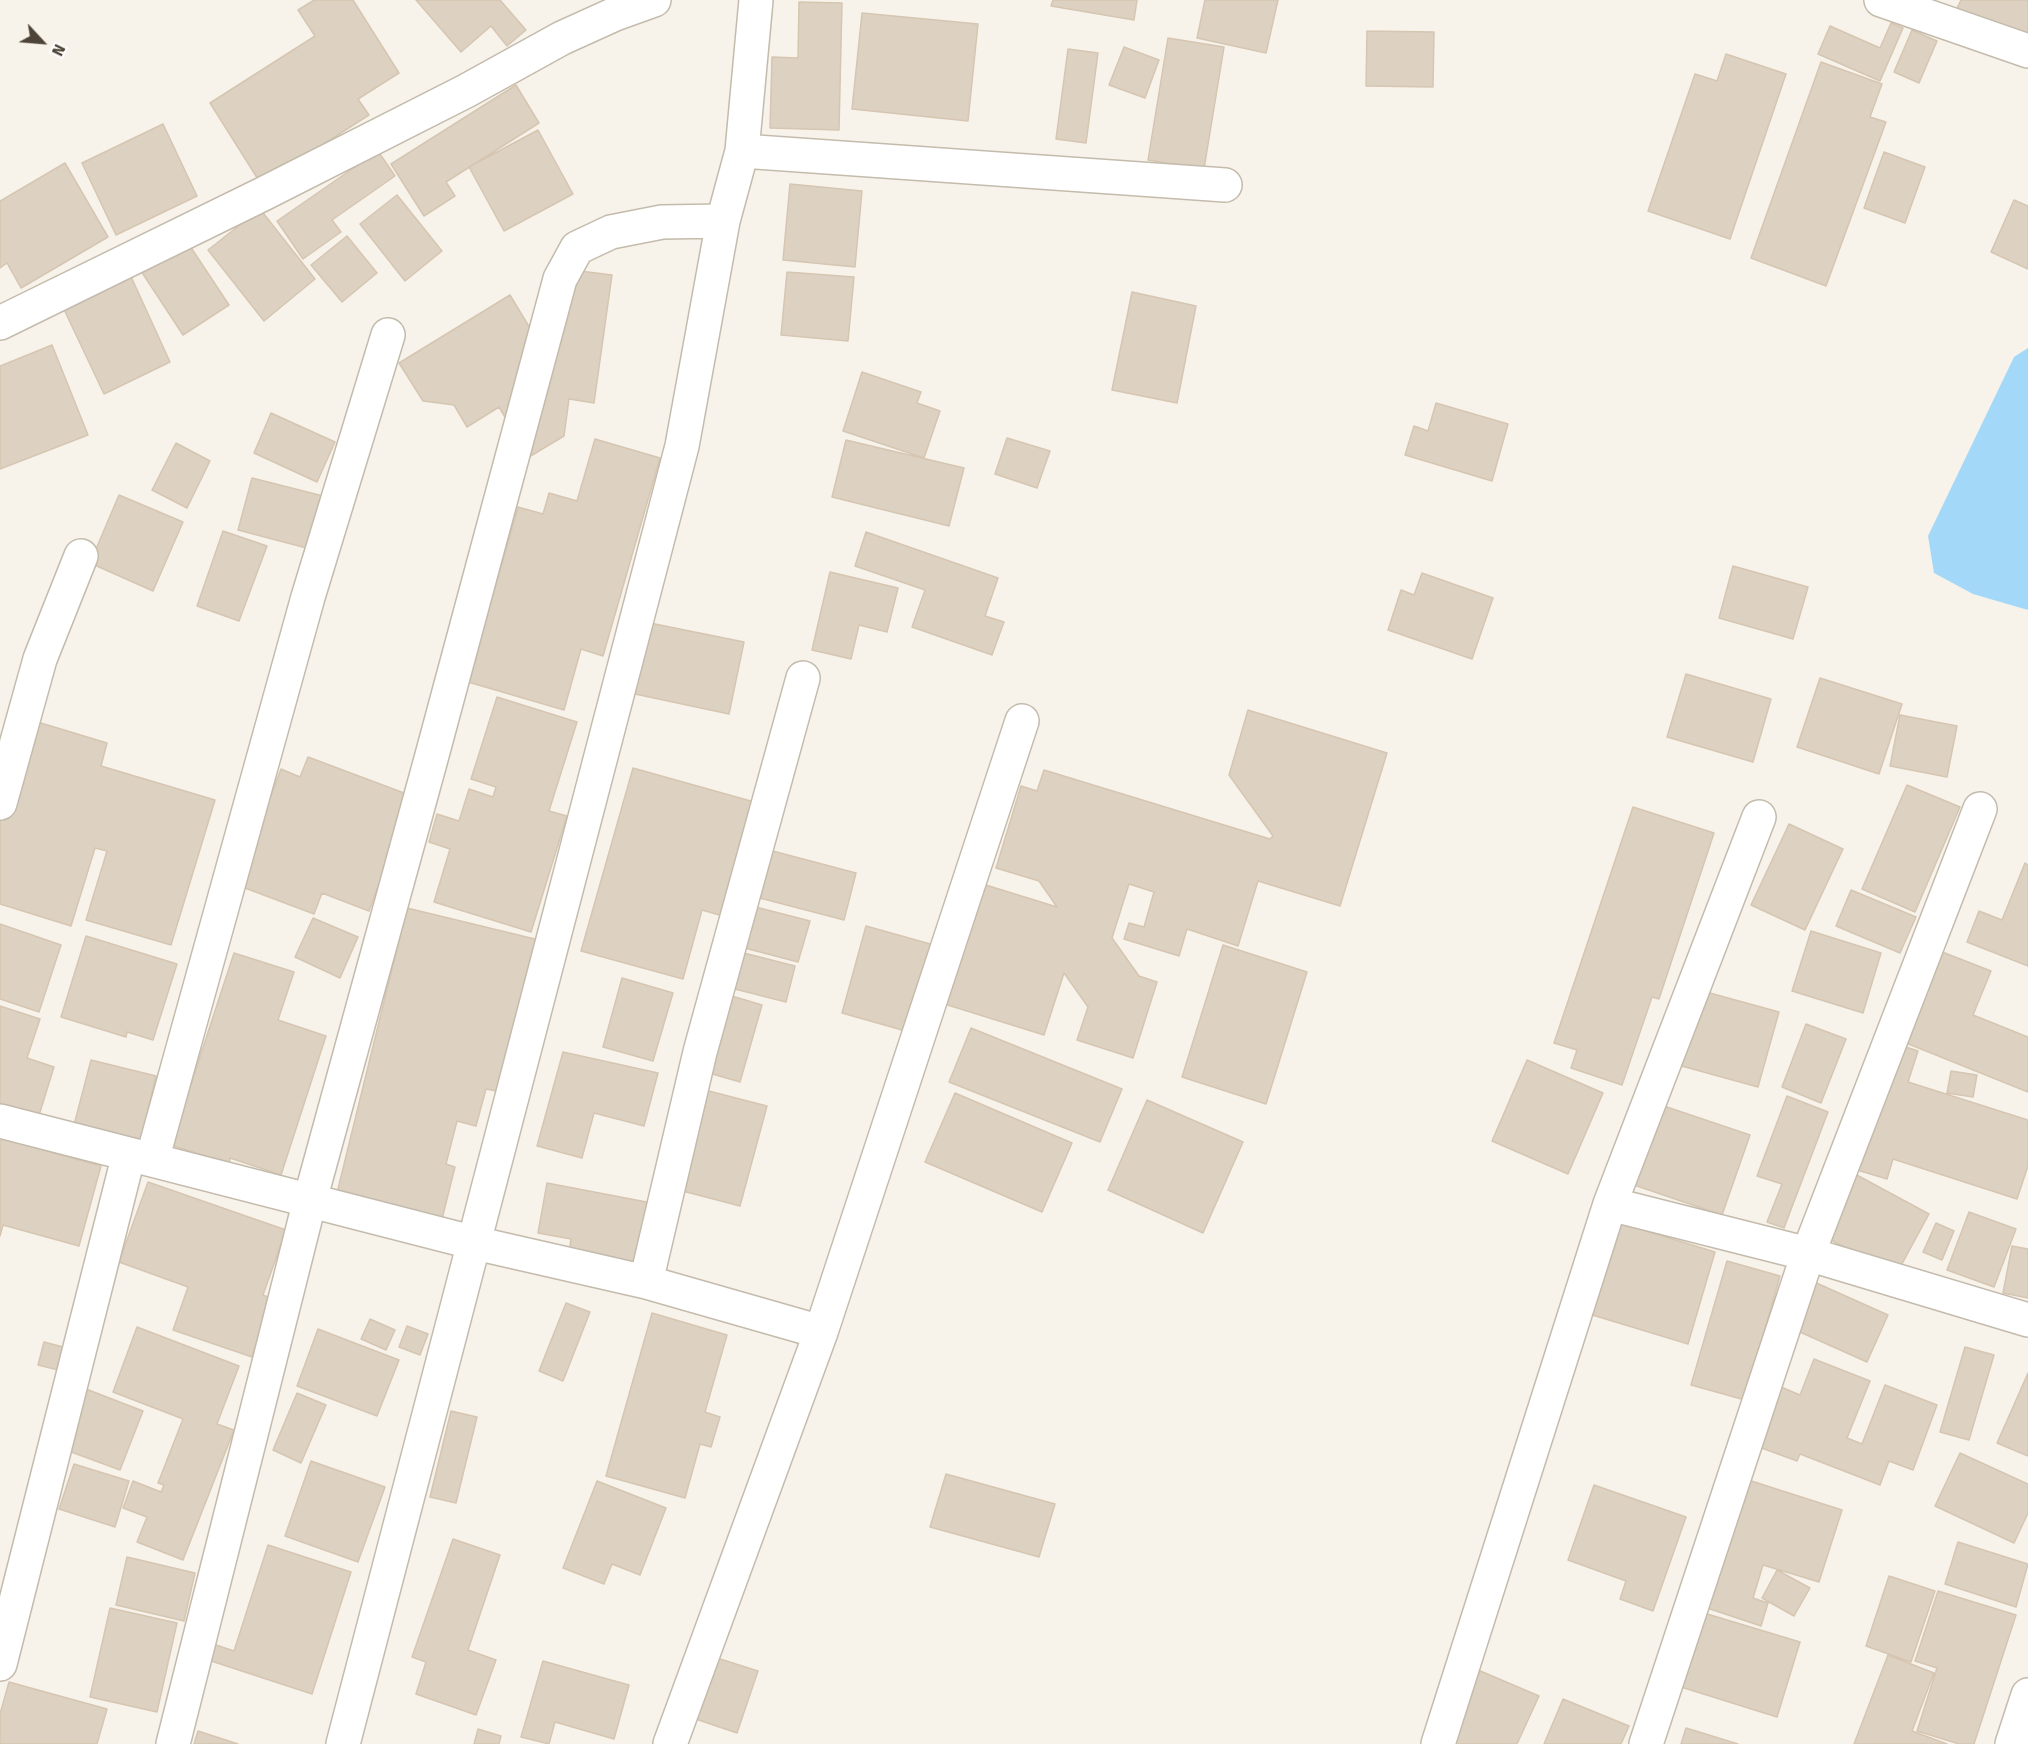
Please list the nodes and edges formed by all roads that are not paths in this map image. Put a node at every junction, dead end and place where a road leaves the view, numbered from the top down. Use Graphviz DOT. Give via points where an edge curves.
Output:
graph roads {
  1 [pos="654,0"];
  2 [pos="756,0"];
  3 [pos="1881,0"];
  4 [pos="2028,51"];
  5 [pos="742,151"];
  6 [pos="1225,185"];
  7 [pos="723,221"];
  8 [pos="0,323"];
  9 [pos="388,335"];
  10 [pos="81,556"];
  11 [pos="803,678"];
  12 [pos="1022,721"];
  13 [pos="0,803"];
  14 [pos="1980,809"];
  15 [pos="1759,817"];
  16 [pos="0,1121"];
  17 [pos="141,1157"];
  18 [pos="310,1200"];
  19 [pos="1610,1204"];
  20 [pos="475,1243"];
  21 [pos="1808,1254"];
  22 [pos="646,1282"];
  23 [pos="2028,1320"];
  24 [pos="821,1332"];
  25 [pos="0,1664"];
  26 [pos="2028,1695"];
  27 [pos="173,1744"];
  28 [pos="343,1744"];
  29 [pos="670,1744"];
  30 [pos="1438,1744"];
  31 [pos="1646,1744"];
  32 [pos="2012,1744"];
  1 -- 8 [label="street" via="562,38 263,195"];
  2 -- 5 [label="street"];
  3 -- 4 [label="street"];
  5 -- 6 [label="street"];
  5 -- 7 [label="street"];
  7 -- 18 [label="street" via="662,222 611,232 577,248 560,279"];
  7 -- 20 [label="street" via="682,446"];
  9 -- 17 [label="street"];
  10 -- 13 [label="street" via="40,659"];
  11 -- 22 [label="street" via="700,1052"];
  12 -- 24 [label="street"];
  14 -- 21 [label="street"];
  15 -- 19 [label="street"];
  16 -- 17 [label="street"];
  17 -- 18 [label="street"];
  17 -- 25 [label="street"];
  18 -- 20 [label="street"];
  18 -- 27 [label="street"];
  19 -- 21 [label="street"];
  19 -- 30 [label="street"];
  20 -- 22 [label="street"];
  20 -- 28 [label="street"];
  21 -- 23 [label="street"];
  21 -- 31 [label="street"];
  22 -- 24 [label="street"];
  24 -- 29 [label="street"];
  26 -- 32 [label="street"];
}
